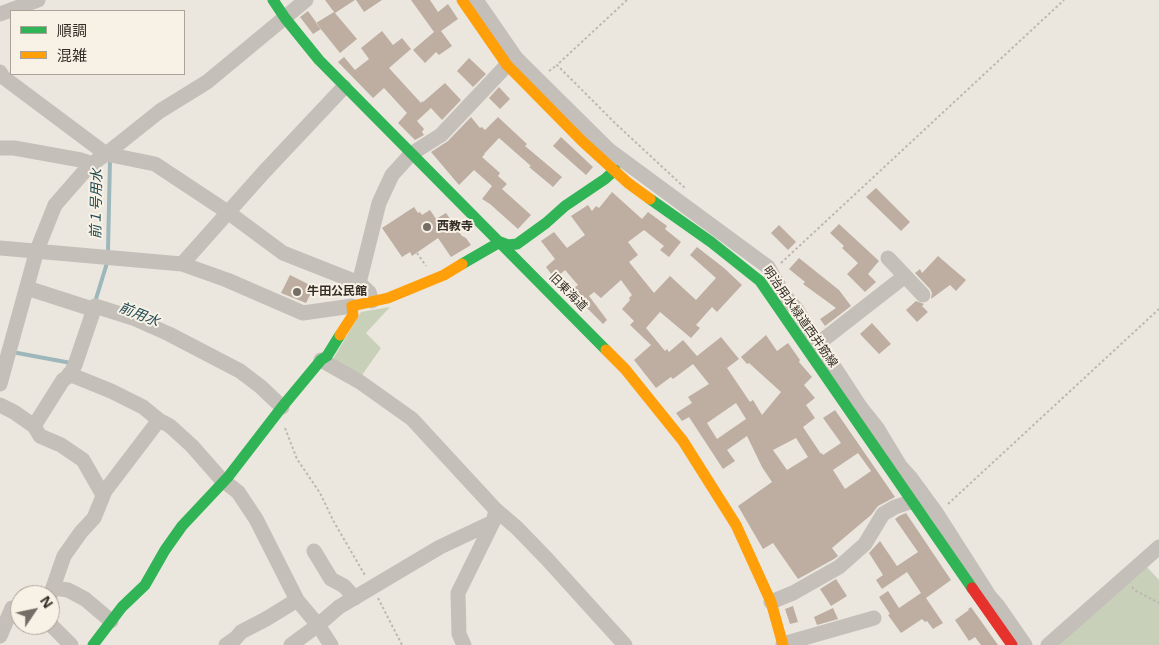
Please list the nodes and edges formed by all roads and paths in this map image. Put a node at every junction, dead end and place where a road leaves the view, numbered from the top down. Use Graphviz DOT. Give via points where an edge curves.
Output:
graph roads {
  1 [pos="38,0"];
  2 [pos="273,0"];
  3 [pos="306,0"];
  4 [pos="462,0"];
  5 [pos="476,0"];
  6 [pos="627,0"];
  7 [pos="1064,0"];
  8 [pos="11,10"];
  9 [pos="285,18"];
  10 [pos="507,65"];
  11 [pos="0,72"];
  12 [pos="344,87"];
  13 [pos="0,148"];
  14 [pos="106,154"];
  15 [pos="411,154"];
  16 [pos="93,164"];
  17 [pos="615,170"];
  18 [pos="689,192"];
  19 [pos="229,213"];
  20 [pos="500,242"];
  21 [pos="0,248"];
  22 [pos="37,250"];
  23 [pos="888,258"];
  24 [pos="182,264"];
  25 [pos="770,273"];
  26 [pos="905,276"];
  27 [pos="359,283"];
  28 [pos="27,288"];
  29 [pos="923,296"];
  30 [pos="372,301"];
  31 [pos="352,306"];
  32 [pos="92,309"];
  33 [pos="1159,309"];
  34 [pos="813,348"];
  35 [pos="322,360"];
  36 [pos="70,374"];
  37 [pos="0,384"];
  38 [pos="0,405"];
  39 [pos="280,409"];
  40 [pos="159,420"];
  41 [pos="34,426"];
  42 [pos="224,481"];
  43 [pos="104,495"];
  44 [pos="912,501"];
  45 [pos="937,514"];
  46 [pos="495,516"];
  47 [pos="1159,547"];
  48 [pos="314,551"];
  49 [pos="1123,579"];
  50 [pos="54,585"];
  51 [pos="372,587"];
  52 [pos="60,591"];
  53 [pos="355,598"];
  54 [pos="297,600"];
  55 [pos="771,602"];
  56 [pos="1159,603"];
  57 [pos="10,609"];
  58 [pos="874,618"];
  59 [pos="112,620"];
  60 [pos="318,625"];
  61 [pos="60,634"];
  62 [pos="0,636"];
  63 [pos="783,644"];
  64 [pos="71,645"];
  65 [pos="93,645"];
  66 [pos="226,645"];
  67 [pos="291,645"];
  68 [pos="331,645"];
  69 [pos="402,645"];
  70 [pos="464,645"];
  71 [pos="625,645"];
  72 [pos="1012,645"];
  73 [pos="1025,645"];
  74 [pos="1048,645"];
  1 -- 8 [label="street"];
  2 -- 9 [label="street, 旧東海道"];
  3 -- 9 [label="street"];
  4 -- 10 [label="street"];
  5 -- 25 [label="street, 明治用水緑道西井筋線" via="516,58 609,150 768,267"];
  6 -- 18 [label="path" via="557,65"];
  7 -- 25 [label="path"];
  9 -- 12 [label="street, 旧東海道"];
  9 -- 14 [label="street" via="207,82 160,111"];
  10 -- 15 [label="street" via="441,135"];
  10 -- 17 [label="street"];
  11 -- 14 [label="street"];
  12 -- 15 [label="street, 旧東海道"];
  12 -- 19 [label="street"];
  13 -- 16 [label="street"];
  14 -- 16 [label="street"];
  14 -- 19 [label="street" via="155,164"];
  15 -- 20 [label="street, 旧東海道"];
  15 -- 27 [label="street" via="392,175 379,203"];
  16 -- 22 [label="street" via="55,206"];
  17 -- 20 [label="street" via="517,244"];
  17 -- 25 [label="street" via="628,183 710,242"];
  19 -- 24 [label="street"];
  19 -- 27 [label="street" via="283,253"];
  20 -- 30 [label="street" via="444,275 388,298"];
  20 -- 55 [label="street, 旧東海道" via="625,369 683,441 736,525"];
  21 -- 22 [label="street"];
  22 -- 24 [label="street"];
  22 -- 28 [label="street"];
  23 -- 26 [label="street"];
  24 -- 31 [label="street" via="302,313"];
  25 -- 34 [label="street, 明治用水緑道西井筋線" via="797,310"];
  26 -- 29 [label="street"];
  26 -- 34 [label="street"];
  27 -- 30 [label="street" via="370,292"];
  28 -- 32 [label="street"];
  28 -- 37 [label="street"];
  30 -- 31 [label="street"];
  31 -- 35 [label="street" via="353,315"];
  32 -- 36 [label="street"];
  32 -- 39 [label="street" via="133,318 240,371 261,387"];
  33 -- 45 [label="path"];
  34 -- 44 [label="street"];
  34 -- 45 [label="street, 明治用水緑道西井筋線" via="831,362 900,466"];
  35 -- 39 [label="street"];
  35 -- 46 [label="street" via="412,419"];
  36 -- 40 [label="street" via="143,407"];
  36 -- 41 [label="street"];
  38 -- 41 [label="street"];
  39 -- 42 [label="street"];
  39 -- 51 [label="path" via="297,459 320,493"];
  40 -- 42 [label="street" via="192,446"];
  40 -- 43 [label="street"];
  41 -- 43 [label="street" via="40,436 61,444 83,460"];
  42 -- 54 [label="street" via="238,492 256,519"];
  42 -- 59 [label="street" via="182,526 145,585"];
  43 -- 50 [label="street" via="94,518 64,556"];
  44 -- 55 [label="street" via="883,514 865,544 839,567"];
  44 -- 72 [label="street"];
  45 -- 73 [label="street, 明治用水緑道西井筋線"];
  46 -- 51 [label="street"];
  46 -- 70 [label="street" via="458,593 459,634"];
  46 -- 71 [label="street" via="529,540"];
  47 -- 49 [label="street"];
  48 -- 53 [label="street" via="332,579"];
  49 -- 56 [label="path" via="1136,592"];
  49 -- 74 [label="street"];
  51 -- 53 [label="street"];
  51 -- 69 [label="path"];
  52 -- 59 [label="street" via="68,590"];
  53 -- 60 [label="street"];
  54 -- 60 [label="street"];
  54 -- 66 [label="street" via="240,632"];
  55 -- 63 [label="street, 旧東海道"];
  57 -- 62 [label="street"];
  58 -- 63 [label="street"];
  59 -- 65 [label="street"];
  60 -- 67 [label="street"];
  60 -- 68 [label="street"];
  61 -- 64 [label="street"];
}
